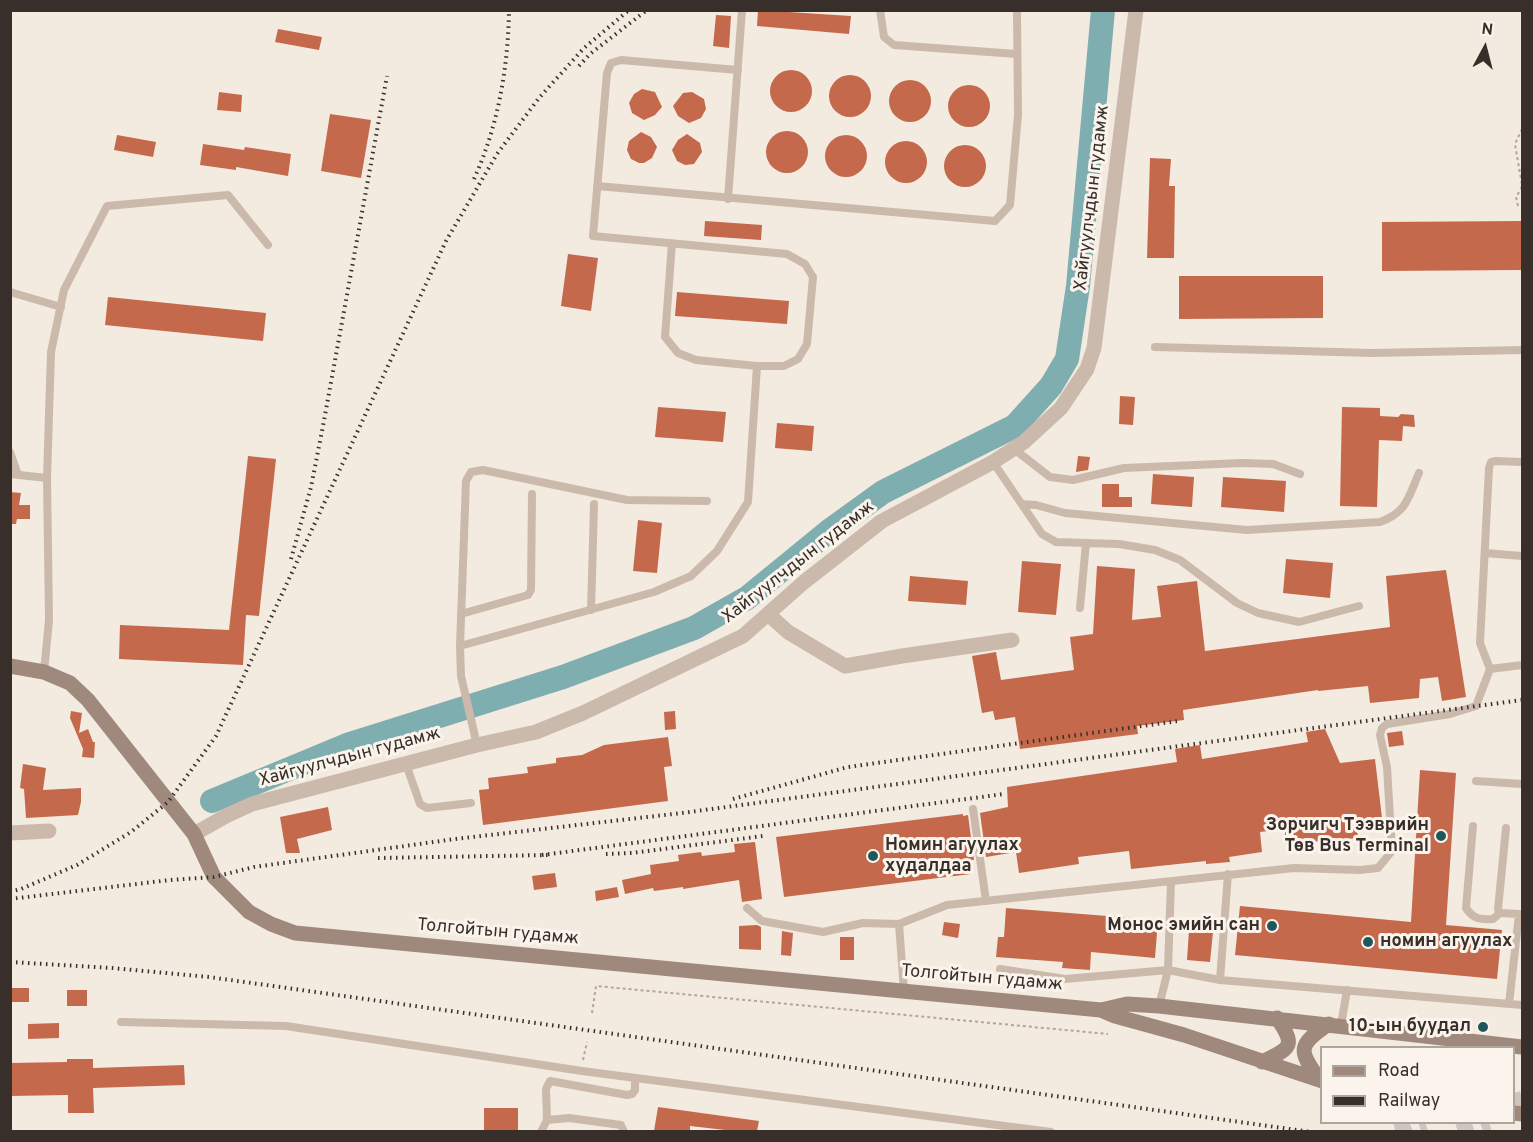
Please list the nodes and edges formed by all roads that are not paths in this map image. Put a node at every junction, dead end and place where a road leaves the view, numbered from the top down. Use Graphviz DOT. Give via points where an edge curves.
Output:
graph roads {
  1 [pos="742,10"];
  2 [pos="880,10"];
  3 [pos="1017,10"];
  4 [pos="1136,11"];
  5 [pos="1016,54"];
  6 [pos="738,70"];
  7 [pos="597,186"];
  8 [pos="728,199"];
  9 [pos="672,243"];
  10 [pos="268,245"];
  11 [pos="10,292"];
  12 [pos="61,307"];
  13 [pos="1155,347"];
  14 [pos="1522,350"];
  15 [pos="757,366"];
  16 [pos="1013,449"];
  17 [pos="10,452"];
  18 [pos="993,462"];
  19 [pos="1522,462"];
  20 [pos="1419,473"];
  21 [pos="1299,474"];
  22 [pos="14,475"];
  23 [pos="47,478"];
  24 [pos="532,494"];
  25 [pos="707,501"];
  26 [pos="594,504"];
  27 [pos="1022,504"];
  28 [pos="1086,543"];
  29 [pos="1485,553"];
  30 [pos="1522,556"];
  31 [pos="1359,606"];
  32 [pos="1080,608"];
  33 [pos="591,610"];
  34 [pos="461,614"];
  35 [pos="768,614"];
  36 [pos="1012,640"];
  37 [pos="460,646"];
  38 [pos="1522,665"];
  39 [pos="10,666"];
  40 [pos="1490,669"];
  41 [pos="44,672"];
  42 [pos="477,745"];
  43 [pos="406,764"];
  44 [pos="1476,781"];
  45 [pos="1522,784"];
  46 [pos="471,803"];
  47 [pos="973,809"];
  48 [pos="1473,826"];
  49 [pos="1506,828"];
  50 [pos="49,831"];
  51 [pos="10,833"];
  52 [pos="194,834"];
  53 [pos="1228,874"];
  54 [pos="1171,881"];
  55 [pos="986,901"];
  56 [pos="747,908"];
  57 [pos="1500,913"];
  58 [pos="1521,914"];
  59 [pos="899,924"];
  60 [pos="999,969"];
  61 [pos="1168,970"];
  62 [pos="1220,980"];
  63 [pos="1347,990"];
  64 [pos="904,991"];
  65 [pos="1509,1004"];
  66 [pos="1522,1005"];
  67 [pos="1159,1006"];
  68 [pos="1101,1010"];
  69 [pos="1277,1018"];
  70 [pos="122,1022"];
  71 [pos="1335,1025"];
  72 [pos="1514,1046"];
  73 [pos="1262,1062"];
  74 [pos="635,1078"];
  75 [pos="1320,1080"];
  76 [pos="1320,1081"];
  77 [pos="547,1120"];
  78 [pos="541,1131"];
  79 [pos="624,1131"];
  80 [pos="1051,1131"];
  1 -- 6 [label="lane"];
  2 -- 5 [label="lane" via="884,37 894,45"];
  3 -- 5 [label="lane"];
  4 -- 16 [label="street, Хайгуулчдын гудамж" via="1094,348 1087,369 1061,408"];
  5 -- 8 [label="lane" via="1018,115 1010,205 995,221"];
  6 -- 7 [label="lane" via="621,60 611,63"];
  6 -- 8 [label="lane"];
  7 -- 8 [label="lane"];
  7 -- 9 [label="lane" via="593,236"];
  9 -- 15 [label="lane" via="665,337 678,353 696,360"];
  9 -- 15 [label="lane" via="787,254 805,264 813,277 807,344 798,359 784,366"];
  10 -- 12 [label="lane" via="228,195 107,206 64,290"];
  11 -- 12 [label="lane"];
  12 -- 23 [label="lane" via="51,352"];
  13 -- 14 [label="lane" via="1373,353"];
  15 -- 33 [label="lane" via="748,502 717,552 691,576 654,592"];
  16 -- 18 [label="street, Хайгуулчдын гудамж"];
  16 -- 21 [label="lane" via="1050,477 1073,480 1124,468 1242,464 1273,464"];
  17 -- 22 [label="lane"];
  18 -- 27 [label="lane"];
  18 -- 35 [label="street, Хайгуулчдын гудамж" via="882,521"];
  19 -- 29 [label="lane" via="1491,462"];
  20 -- 27 [label="lane" via="1396,516 1380,522 1329,526 1246,530 1065,513"];
  22 -- 23 [label="lane"];
  23 -- 41 [label="lane" via="49,620"];
  24 -- 34 [label="lane" via="531,590 528,595"];
  25 -- 34 [label="lane" via="627,500 483,470 471,472 466,481"];
  26 -- 33 [label="lane"];
  27 -- 28 [label="lane" via="1042,534 1056,542"];
  28 -- 31 [label="lane" via="1155,550 1180,560 1237,603 1258,613 1299,622"];
  28 -- 32 [label="lane"];
  29 -- 30 [label="lane"];
  29 -- 40 [label="lane" via="1480,644"];
  33 -- 37 [label="lane"];
  34 -- 37 [label="lane"];
  35 -- 36 [label="street" via="788,632 845,666"];
  35 -- 42 [label="street, Хайгуулчдын гудамж" via="743,636 584,713 536,732"];
  37 -- 42 [label="lane" via="465,700"];
  38 -- 40 [label="lane"];
  39 -- 41 [label="main road, Толгойтын гудамж"];
  40 -- 53 [label="lane" via="1476,706 1382,728 1392,851 1378,868 1294,868"];
  41 -- 52 [label="main road, Толгойтын гудамж" via="70,683 88,700"];
  42 -- 43 [label="street, Хайгуулчдын гудамж"];
  43 -- 46 [label="lane" via="420,804 427,808"];
  43 -- 52 [label="street, Хайгуулчдын гудамж" via="252,804"];
  44 -- 45 [label="lane"];
  47 -- 55 [label="lane"];
  48 -- 57 [label="lane" via="1466,908 1471,916 1481,920 1493,920"];
  49 -- 57 [label="lane"];
  50 -- 51 [label="street"];
  52 -- 64 [label="main road, Толгойтын гудамж" via="214,877 231,896 249,912 295,933"];
  53 -- 54 [label="lane"];
  53 -- 62 [label="lane"];
  54 -- 55 [label="lane"];
  54 -- 61 [label="lane"];
  55 -- 59 [label="lane" via="947,905"];
  56 -- 59 [label="lane" via="762,921 823,932 863,923"];
  57 -- 58 [label="lane"];
  58 -- 65 [label="lane"];
  59 -- 64 [label="lane"];
  60 -- 61 [label="lane" via="1065,979"];
  61 -- 62 [label="lane"];
  61 -- 67 [label="lane"];
  62 -- 63 [label="lane"];
  63 -- 65 [label="lane"];
  63 -- 71 [label="lane"];
  64 -- 68 [label="main road, Толгойтын гудамж"];
  65 -- 66 [label="lane"];
  67 -- 68 [label="main road, Толгойтын гудамж" via="1127,1004"];
  67 -- 69 [label="main road, Толгойтын гудамж"];
  68 -- 73 [label="main road, Толгойтын гудамж"];
  69 -- 71 [label="main road, Толгойтын гудамж"];
  69 -- 73 [label="main road" via="1288,1035 1288,1044 1282,1052"];
  70 -- 74 [label="lane" via="286,1026"];
  71 -- 72 [label="main road, Толгойтын гудамж"];
  71 -- 75 [label="main road" via="1310,1038 1304,1052"];
  73 -- 76 [label="main road, Толгойтын гудамж"];
  74 -- 77 [label="lane" via="635,1090 627,1095 550,1081 546,1089"];
  74 -- 80 [label="lane"];
  77 -- 78 [label="lane"];
  77 -- 79 [label="lane" via="569,1118 621,1125"];
}
